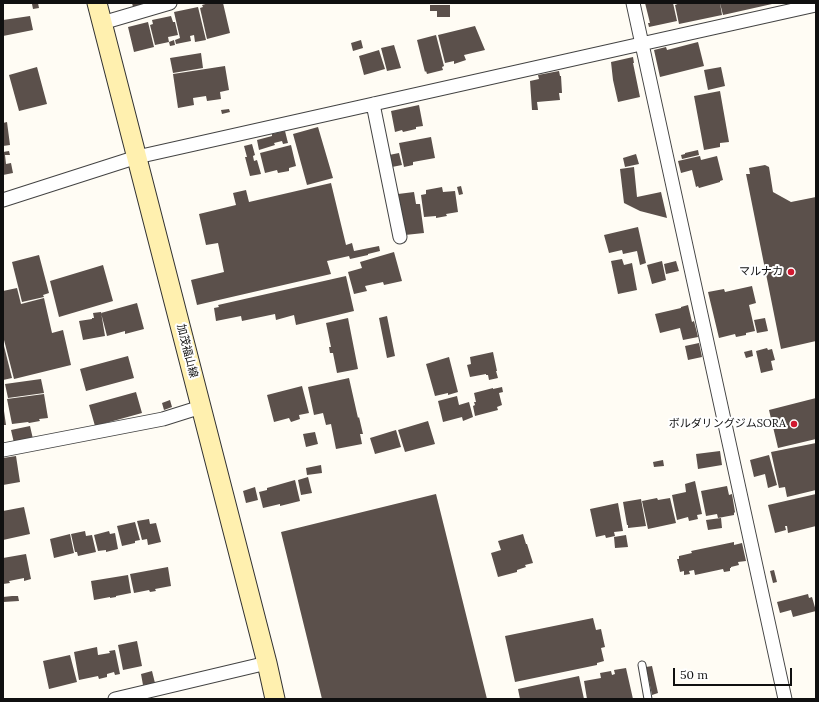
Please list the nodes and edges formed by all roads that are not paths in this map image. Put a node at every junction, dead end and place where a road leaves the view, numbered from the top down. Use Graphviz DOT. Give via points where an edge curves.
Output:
graph roads {
  1 [pos="97,3"];
  2 [pos="170,3"];
  3 [pos="633,3"];
  4 [pos="816,5"];
  5 [pos="102,23"];
  6 [pos="641,44"];
  7 [pos="373,104"];
  8 [pos="137,157"];
  9 [pos="3,200"];
  10 [pos="400,237"];
  11 [pos="201,407"];
  12 [pos="3,450"];
  13 [pos="267,663"];
  14 [pos="642,665"];
  15 [pos="115,699"];
  16 [pos="275,699"];
  17 [pos="648,699"];
  18 [pos="785,699"];
  1 -- 5 [label="main road, 加茂福山線"];
  2 -- 5 [label="street"];
  3 -- 6 [label="street"];
  4 -- 6 [label="street"];
  5 -- 8 [label="main road, 加茂福山線"];
  6 -- 7 [label="street"];
  6 -- 18 [label="street"];
  7 -- 8 [label="street"];
  7 -- 10 [label="street"];
  8 -- 9 [label="street"];
  8 -- 11 [label="main road, 加茂福山線"];
  11 -- 12 [label="street" via="164,419"];
  11 -- 13 [label="main road, 加茂福山線"];
  13 -- 15 [label="street"];
  13 -- 16 [label="main road, 加茂福山線"];
  14 -- 17 [label="lane"];
}
